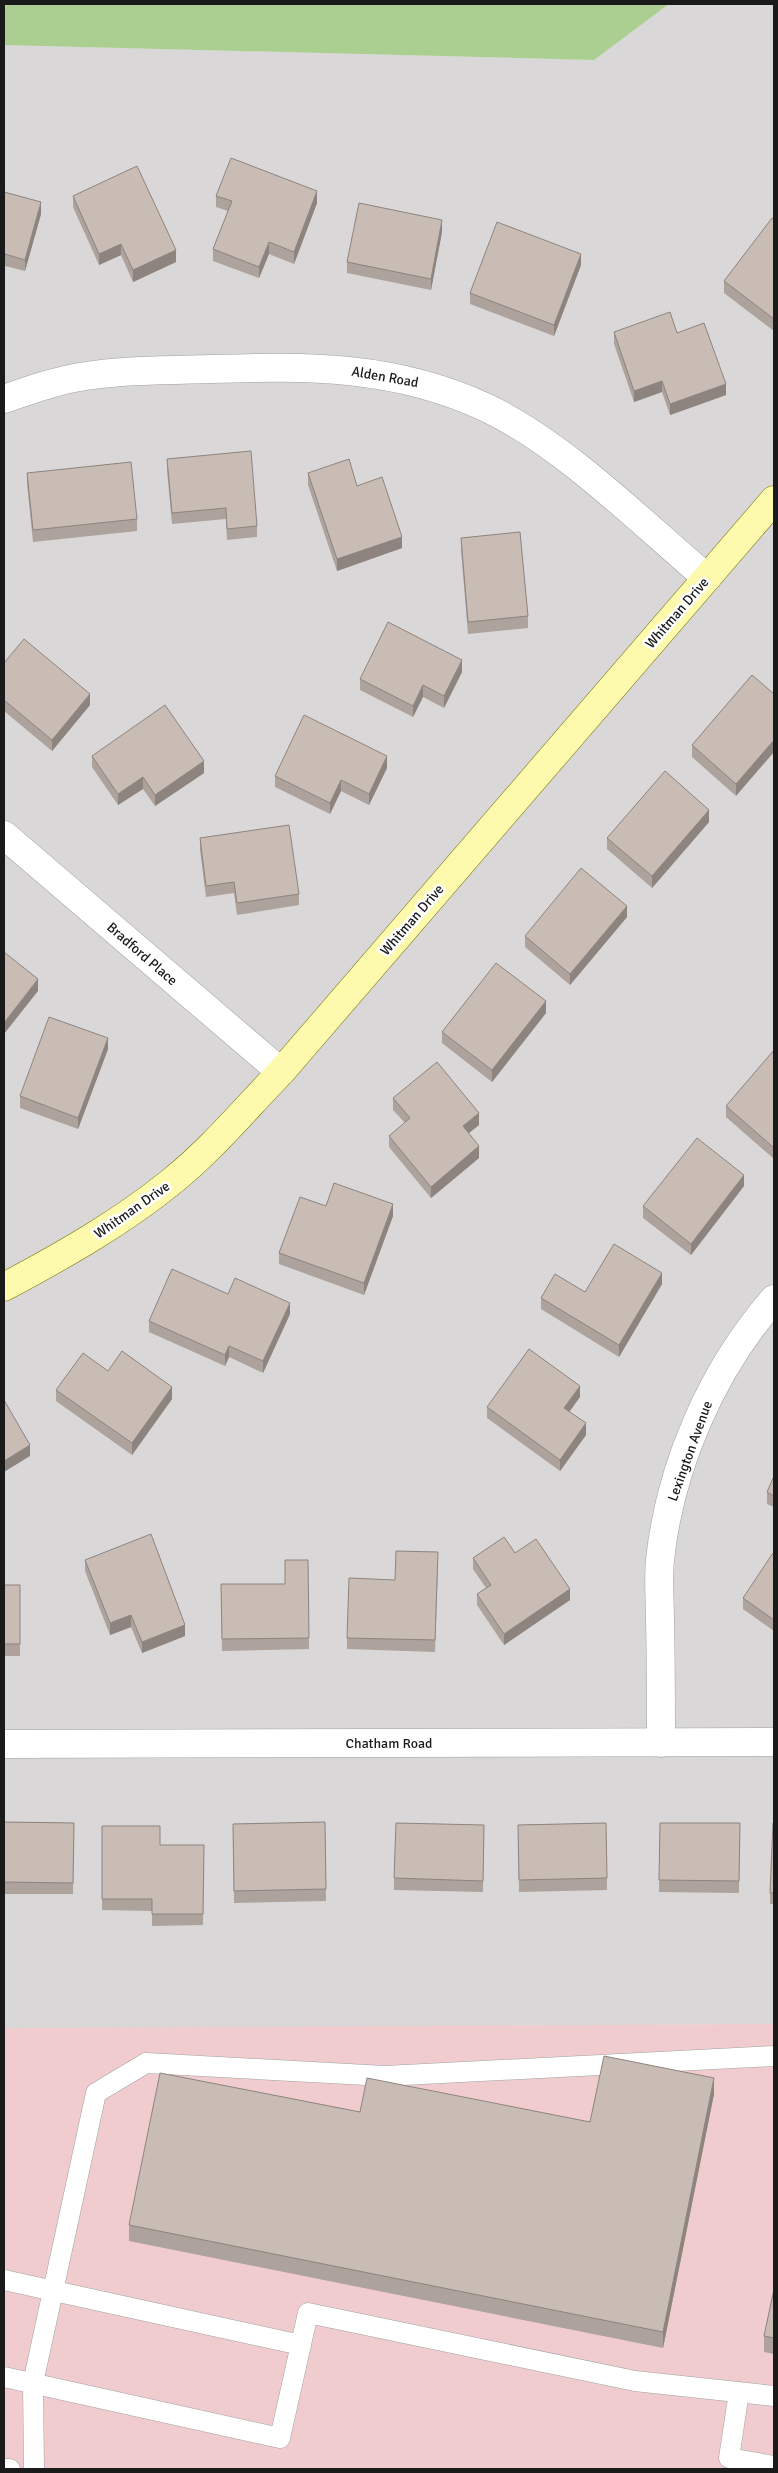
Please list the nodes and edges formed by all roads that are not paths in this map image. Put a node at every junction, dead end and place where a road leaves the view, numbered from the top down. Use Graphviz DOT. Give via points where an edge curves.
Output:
graph roads {
  1 [pos="4,399"];
  2 [pos="774,500"];
  3 [pos="706,578"];
  4 [pos="4,835"];
  5 [pos="281,1072"];
  6 [pos="4,1287"];
  7 [pos="774,1299"];
  8 [pos="774,1742"];
  9 [pos="661,1743"];
  10 [pos="4,1744"];
  11 [pos="774,2056"];
  12 [pos="4,2280"];
  13 [pos="53,2291"];
  14 [pos="300,2345"];
  15 [pos="4,2377"];
  16 [pos="33,2383"];
  17 [pos="738,2392"];
  18 [pos="774,2396"];
  19 [pos="774,2466"];
  20 [pos="4,2469"];
  21 [pos="10,2469"];
  22 [pos="34,2469"];
  1 -- 3 [label="street, Alden Road" via="85,376 129,372 298,368 376,373 412,380 487,408 525,430 589,478"];
  2 -- 3 [label="street, Whitman Drive"];
  3 -- 5 [label="street, Whitman Drive"];
  4 -- 5 [label="street, Bradford Place"];
  5 -- 6 [label="street, Whitman Drive" via="172,1182 91,1239"];
  7 -- 9 [label="street, Lexington Avenue" via="717,1380 674,1488 660,1562"];
  8 -- 9 [label="street, Chatham Road"];
  9 -- 10 [label="street, Chatham Road"];
  11 -- 13 [label="lane" via="385,2076 146,2063 96,2093"];
  12 -- 13 [label="lane"];
  13 -- 14 [label="lane"];
  13 -- 16 [label="lane"];
  14 -- 16 [label="lane" via="280,2438"];
  14 -- 17 [label="lane" via="308,2313 635,2381"];
  15 -- 16 [label="lane"];
  16 -- 22 [label="lane"];
  17 -- 18 [label="lane"];
  17 -- 19 [label="lane" via="729,2458"];
  20 -- 21 [label="lane"];
}
